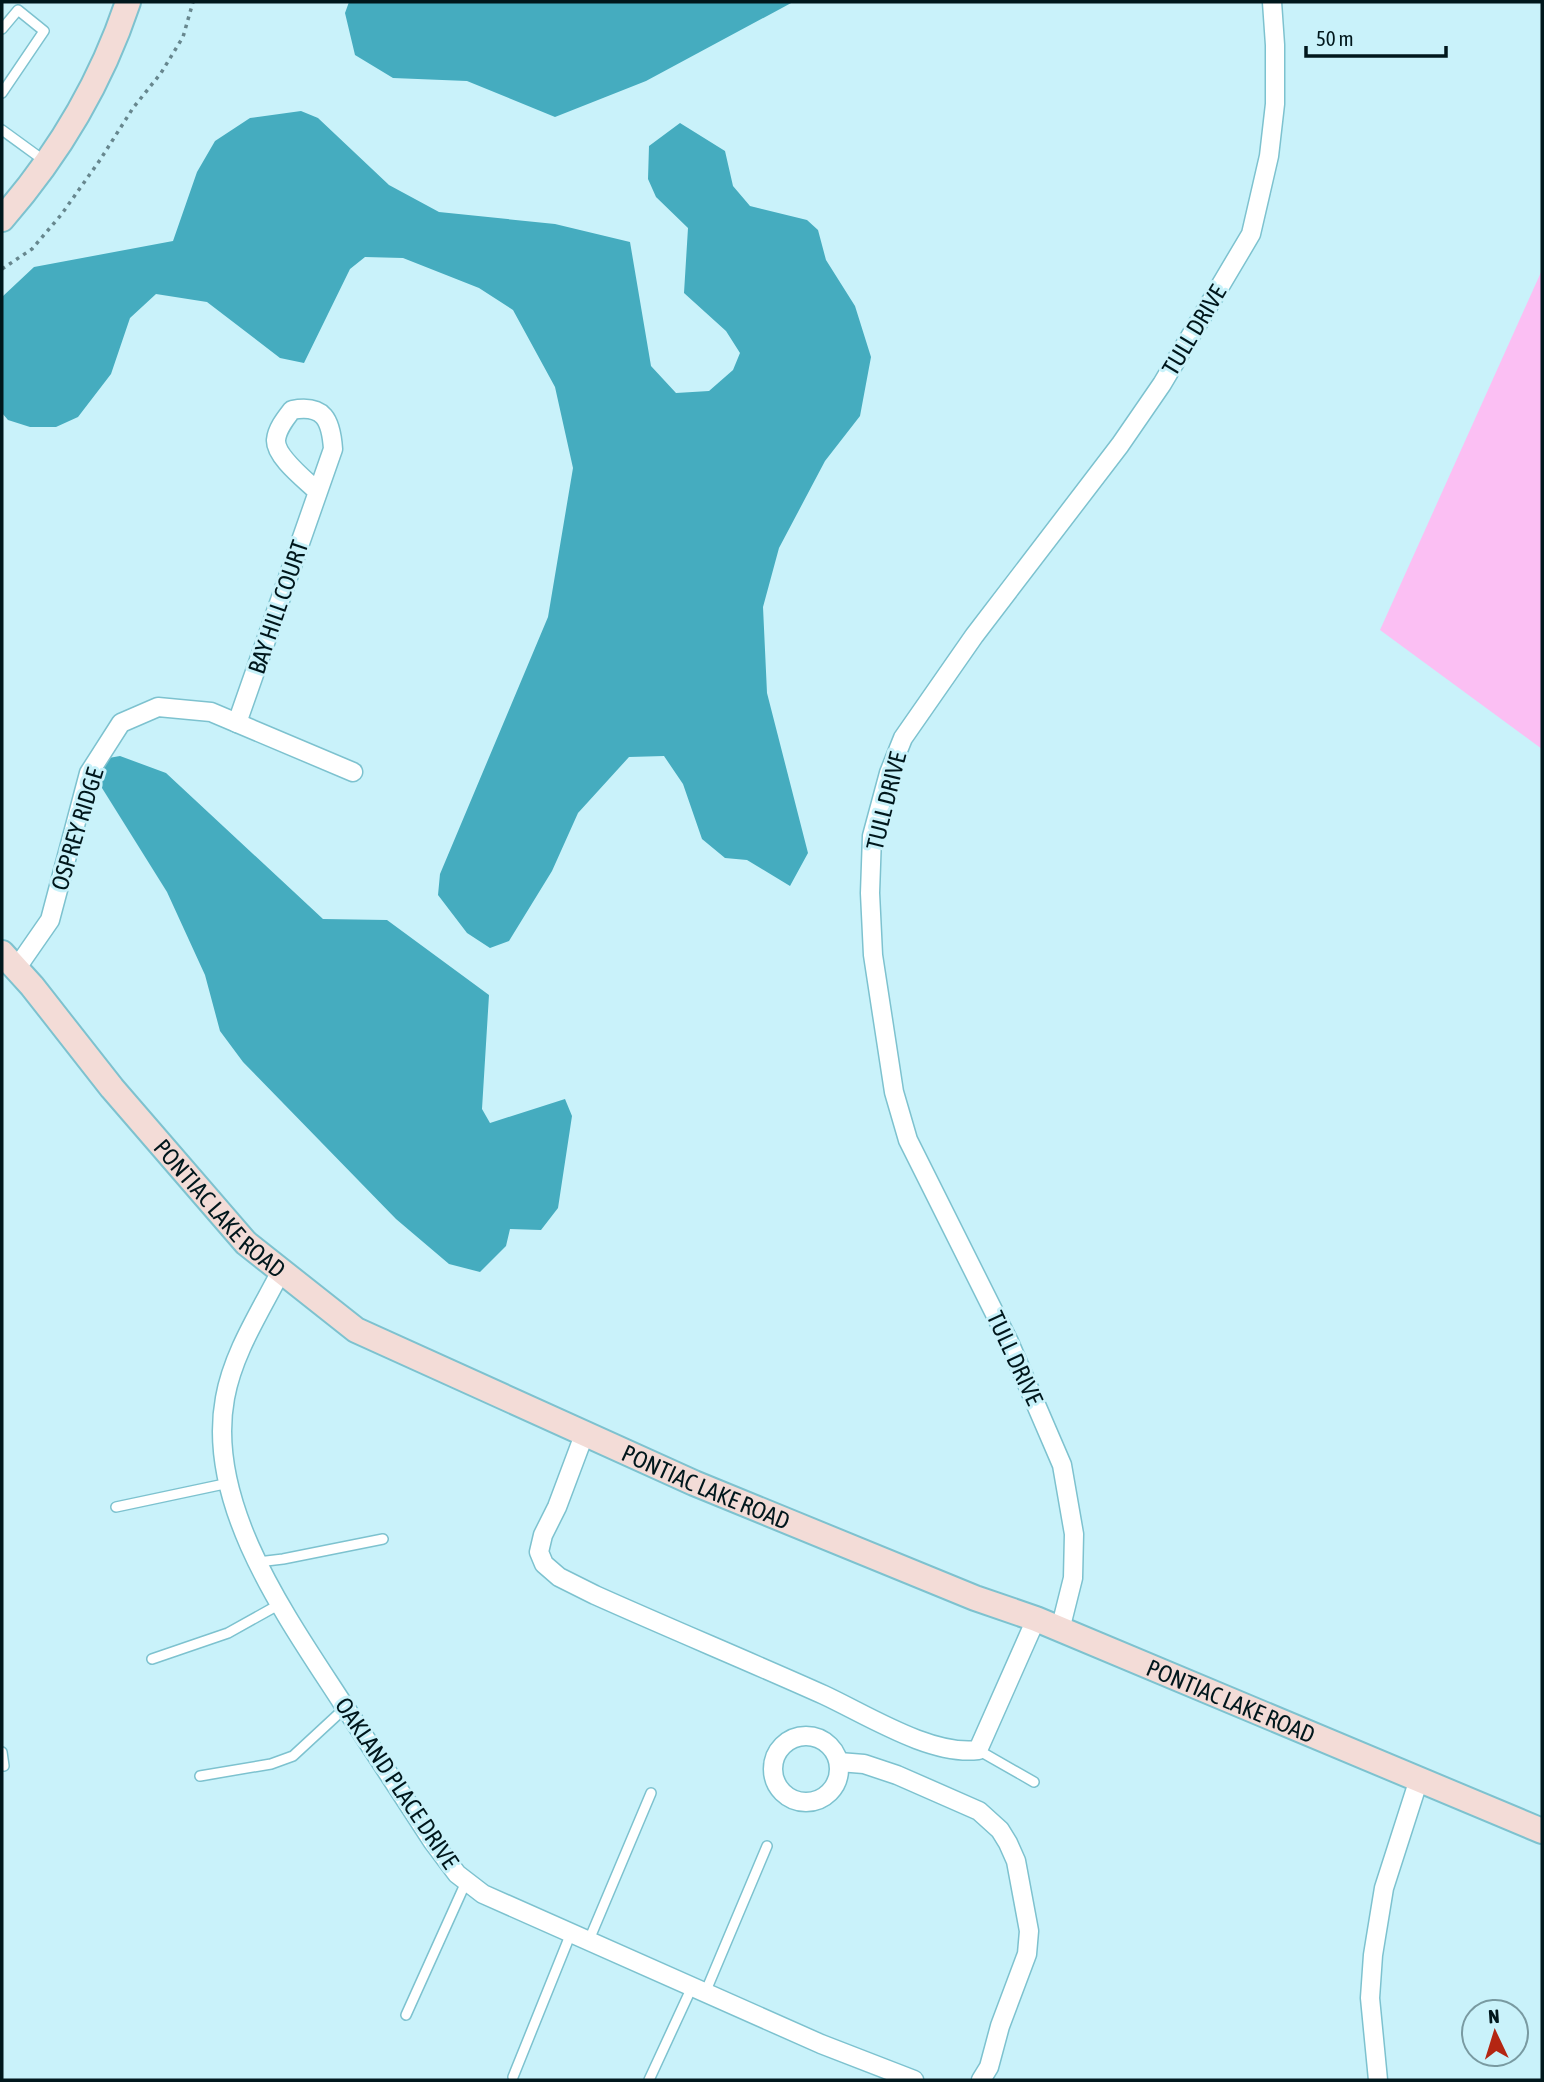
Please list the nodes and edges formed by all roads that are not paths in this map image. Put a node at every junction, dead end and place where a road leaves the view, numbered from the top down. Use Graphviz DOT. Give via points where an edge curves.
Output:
graph roads {
  1 [pos="128,2"];
  2 [pos="1272,2"];
  3 [pos="2,29"];
  4 [pos="2,93"];
  5 [pos="2,130"];
  6 [pos="47,163"];
  7 [pos="2,219"];
  8 [pos="318,492"];
  9 [pos="237,723"];
  10 [pos="353,772"];
  11 [pos="9,961"];
  12 [pos="281,1272"];
  13 [pos="584,1435"];
  14 [pos="229,1483"];
  15 [pos="116,1507"];
  16 [pos="383,1539"];
  17 [pos="258,1562"];
  18 [pos="281,1604"];
  19 [pos="1036,1619"];
  20 [pos="1060,1630"];
  21 [pos="152,1658"];
  22 [pos="346,1707"];
  23 [pos="978,1750"];
  24 [pos="2,1752"];
  25 [pos="839,1762"];
  26 [pos="4,1766"];
  27 [pos="200,1776"];
  28 [pos="1419,1779"];
  29 [pos="1034,1782"];
  30 [pos="651,1793"];
  31 [pos="1542,1831"];
  32 [pos="767,1846"];
  33 [pos="466,1882"];
  34 [pos="571,1933"];
  35 [pos="589,1940"];
  36 [pos="698,1990"];
  37 [pos="406,2015"];
  38 [pos="513,2077"];
  39 [pos="649,2080"];
  40 [pos="914,2080"];
  41 [pos="981,2080"];
  42 [pos="1378,2080"];
  1 -- 6 [label="street" via="96,80"];
  2 -- 20 [label="street, TULL DRIVE" via="1275,104 1269,156 1251,234 1162,384 903,738 872,836 873,956 908,1140 1009,1342 1062,1465 1074,1534 1073,1578"];
  3 -- 4 [label="lane" via="18,9 44,31"];
  5 -- 6 [label="lane"];
  6 -- 7 [label="street"];
  8 -- 9 [label="street, BAY HILL COURT"];
  9 -- 10 [label="street, OSPREY RIDGE"];
  9 -- 11 [label="street, OSPREY RIDGE" via="211,712 158,707 121,723 89,773 50,920"];
  11 -- 12 [label="street, PONTIAC LAKE ROAD" via="246,1243"];
  12 -- 13 [label="street, PONTIAC LAKE ROAD" via="356,1330"];
  12 -- 14 [label="street, OAKLAND PLACE DRIVE" via="238,1355 225,1398 222,1433"];
  13 -- 19 [label="street, PONTIAC LAKE ROAD" via="975,1598"];
  13 -- 23 [label="street" via="539,1552 544,1564 559,1577 891,1728 948,1749"];
  14 -- 15 [label="lane"];
  14 -- 17 [label="street, OAKLAND PLACE DRIVE"];
  16 -- 17 [label="lane"];
  17 -- 18 [label="street, OAKLAND PLACE DRIVE"];
  18 -- 21 [label="lane" via="228,1633"];
  18 -- 22 [label="street, OAKLAND PLACE DRIVE"];
  19 -- 20 [label="street, PONTIAC LAKE ROAD"];
  19 -- 23 [label="street"];
  20 -- 28 [label="street, PONTIAC LAKE ROAD"];
  22 -- 27 [label="lane" via="293,1756"];
  22 -- 33 [label="street, OAKLAND PLACE DRIVE" via="433,1842"];
  23 -- 29 [label="lane"];
  24 -- 26 [label="lane"];
  25 -- 41 [label="street" via="897,1775 979,1811 1008,1843 1016,1861 1029,1931 1027,1954"];
  28 -- 31 [label="street, PONTIAC LAKE ROAD"];
  28 -- 42 [label="street" via="1384,1888 1373,1955 1370,1998"];
  30 -- 35 [label="lane"];
  32 -- 36 [label="lane"];
  33 -- 34 [label="street, OAKLAND PLACE DRIVE"];
  33 -- 37 [label="lane"];
  34 -- 35 [label="street, OAKLAND PLACE DRIVE"];
  34 -- 38 [label="lane"];
  35 -- 36 [label="street, OAKLAND PLACE DRIVE"];
  36 -- 39 [label="lane"];
  36 -- 40 [label="street, OAKLAND PLACE DRIVE"];
}
